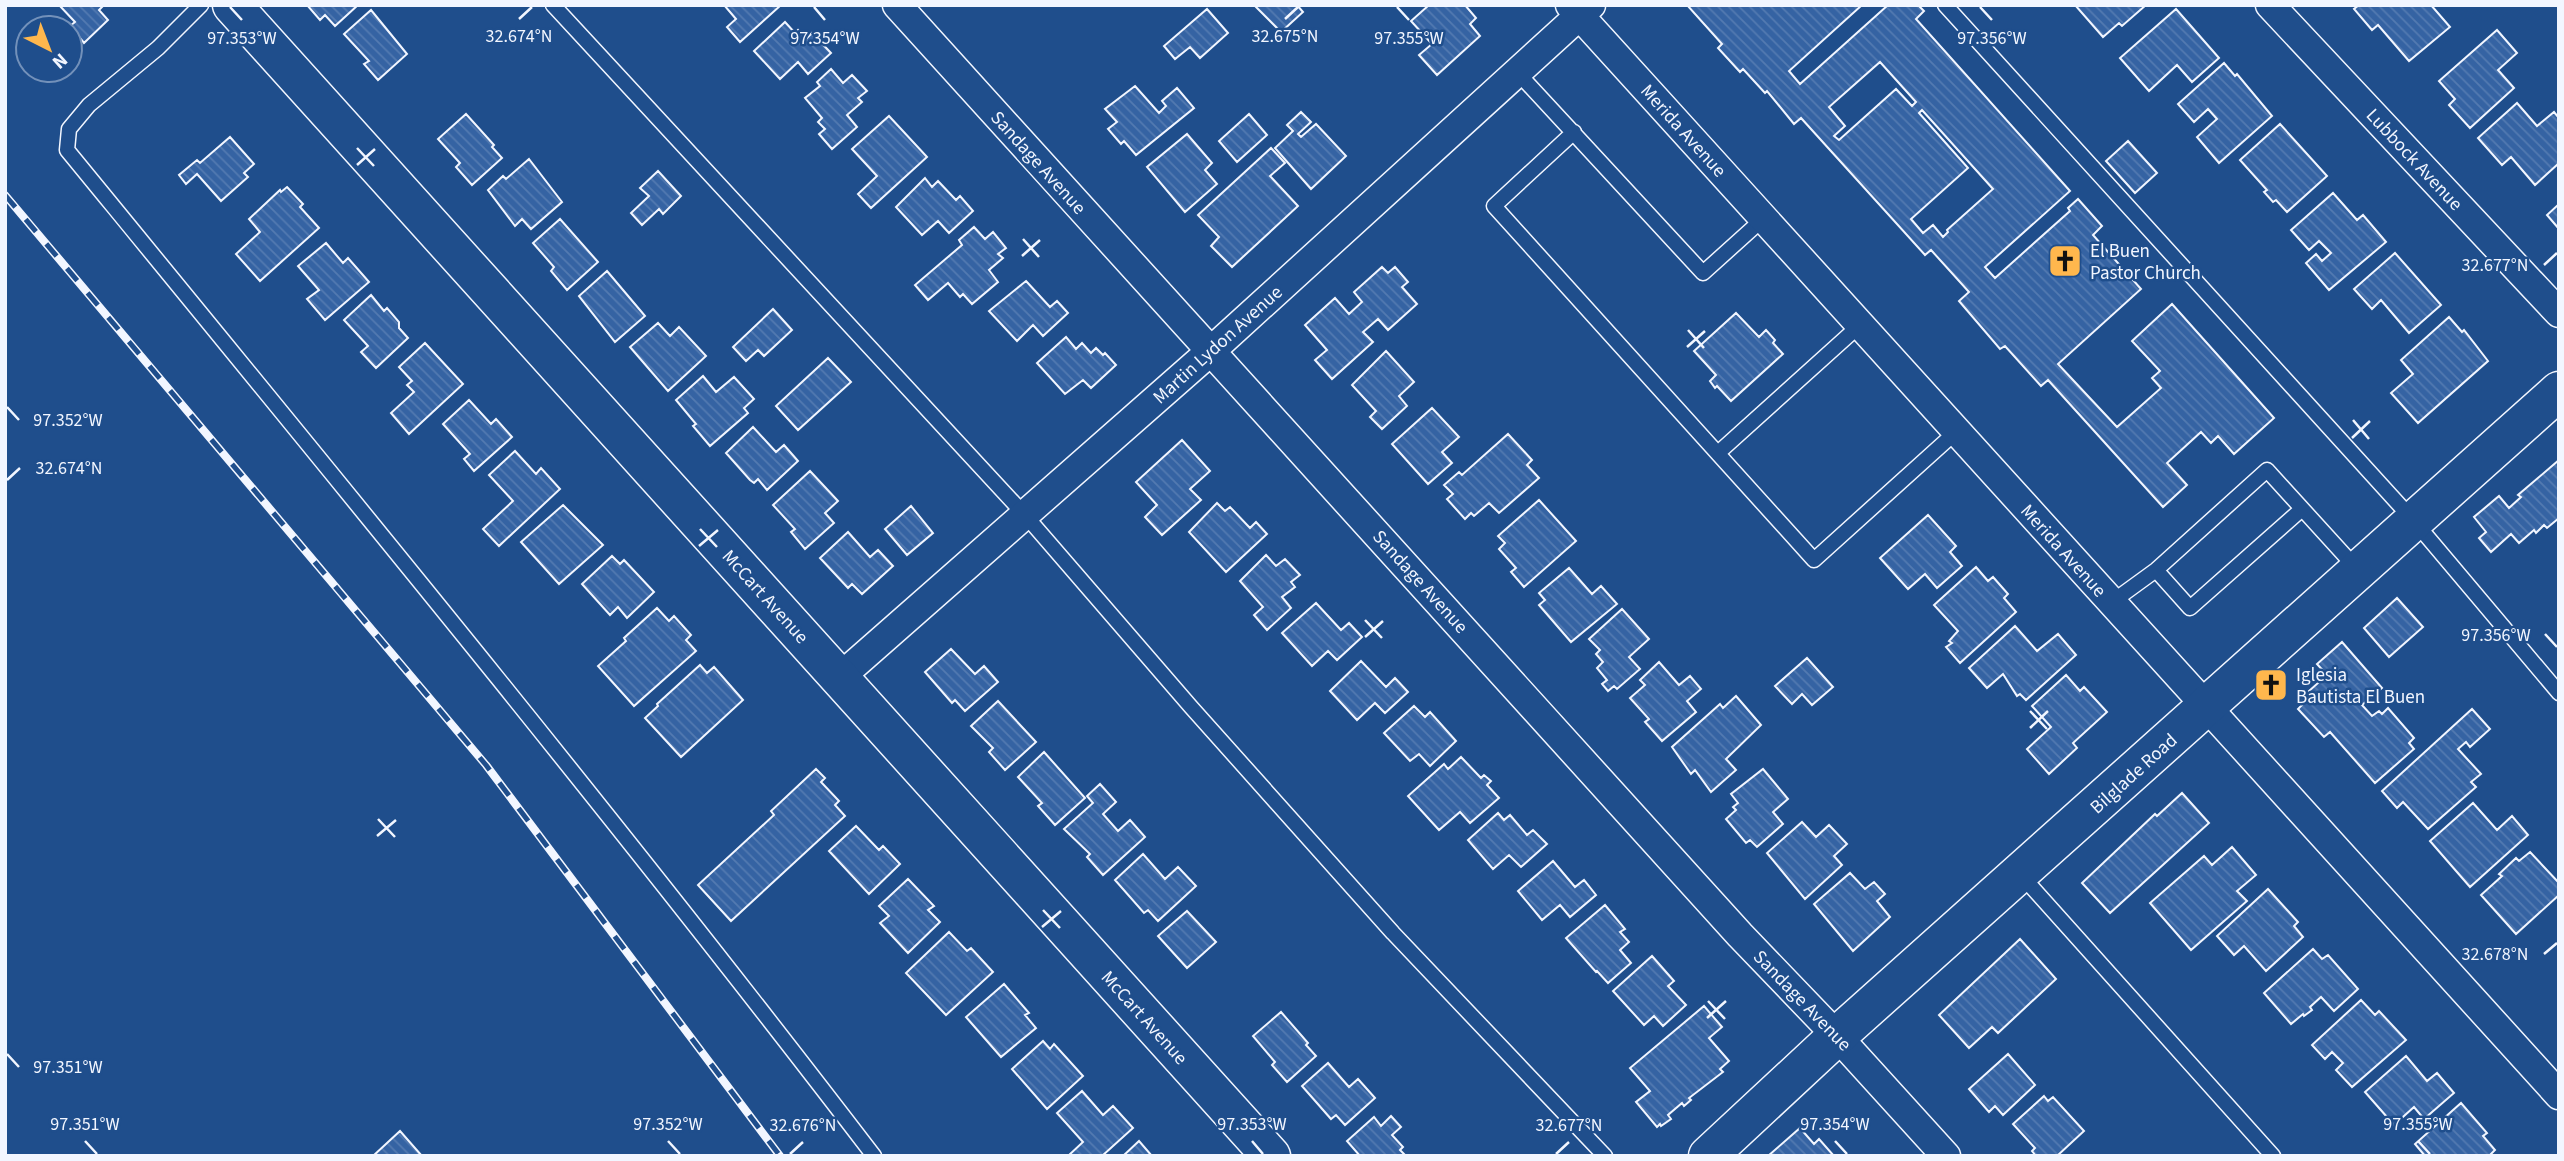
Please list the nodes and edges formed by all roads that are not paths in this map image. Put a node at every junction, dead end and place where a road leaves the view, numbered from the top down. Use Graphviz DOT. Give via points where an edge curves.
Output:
graph roads {
  1 [pos="201,5"];
  2 [pos="232,5"];
  3 [pos="553,5"];
  4 [pos="897,5"];
  5 [pos="1945,5"];
  6 [pos="2274,7"];
  7 [pos="1580,9"];
  8 [pos="1518,73"];
  9 [pos="1574,132"];
  10 [pos="1763,218"];
  11 [pos="2559,313"];
  12 [pos="1860,325"];
  13 [pos="1212,351"];
  14 [pos="2559,391"];
  15 [pos="1957,431"];
  16 [pos="1718,453"];
  17 [pos="2302,509"];
  18 [pos="1025,515"];
  19 [pos="2414,521"];
  20 [pos="2155,570"];
  21 [pos="2359,571"];
  22 [pos="2112,602"];
  23 [pos="839,678"];
  24 [pos="2559,694"];
  25 [pos="2207,707"];
  26 [pos="2020,874"];
  27 [pos="1837,1036"];
  28 [pos="2559,1095"];
  29 [pos="874,1156"];
  30 [pos="1271,1156"];
  31 [pos="1605,1156"];
  32 [pos="1708,1156"];
  33 [pos="1946,1156"];
  34 [pos="2273,1156"];
  1 -- 29 [label="lane" via="89,105 69,129 67,150 723,960"];
  2 -- 23 [label="main road, McCart Avenue"];
  3 -- 18 [label="lane"];
  4 -- 13 [label="street, Sandage Avenue"];
  5 -- 19 [label="lane"];
  6 -- 11 [label="street, Lubbock Avenue"];
  7 -- 8 [label="street, Martin Lydon Avenue"];
  7 -- 10 [label="street, Merida Avenue"];
  8 -- 9 [label="lane"];
  8 -- 13 [label="street, Martin Lydon Avenue"];
  9 -- 10 [label="lane" via="1703,273"];
  9 -- 16 [label="lane" via="1494,206"];
  10 -- 12 [label="street, Merida Avenue"];
  12 -- 15 [label="street, Merida Avenue"];
  12 -- 16 [label="lane"];
  13 -- 18 [label="street, Martin Lydon Avenue"];
  13 -- 27 [label="street, Sandage Avenue"];
  14 -- 19 [label="main road, Bilglade Road"];
  15 -- 16 [label="lane" via="1814,560"];
  15 -- 22 [label="street, Merida Avenue"];
  17 -- 20 [label="lane" via="2190,608"];
  17 -- 20 [label="lane" via="2267,470"];
  17 -- 21 [label="lane"];
  18 -- 23 [label="street, Martin Lydon Avenue"];
  18 -- 31 [label="lane" via="1393,933"];
  19 -- 21 [label="main road, Bilglade Road"];
  19 -- 24 [label="lane"];
  20 -- 22 [label="lane"];
  21 -- 25 [label="main road, Bilglade Road"];
  22 -- 25 [label="street, Merida Avenue"];
  23 -- 30 [label="main road, McCart Avenue"];
  25 -- 26 [label="main road, Bilglade Road"];
  25 -- 28 [label="street, Merida Avenue"];
  26 -- 27 [label="main road, Bilglade Road"];
  26 -- 34 [label="lane"];
  27 -- 32 [label="main road, Bilglade Road"];
  27 -- 33 [label="street, Sandage Avenue"];
}
